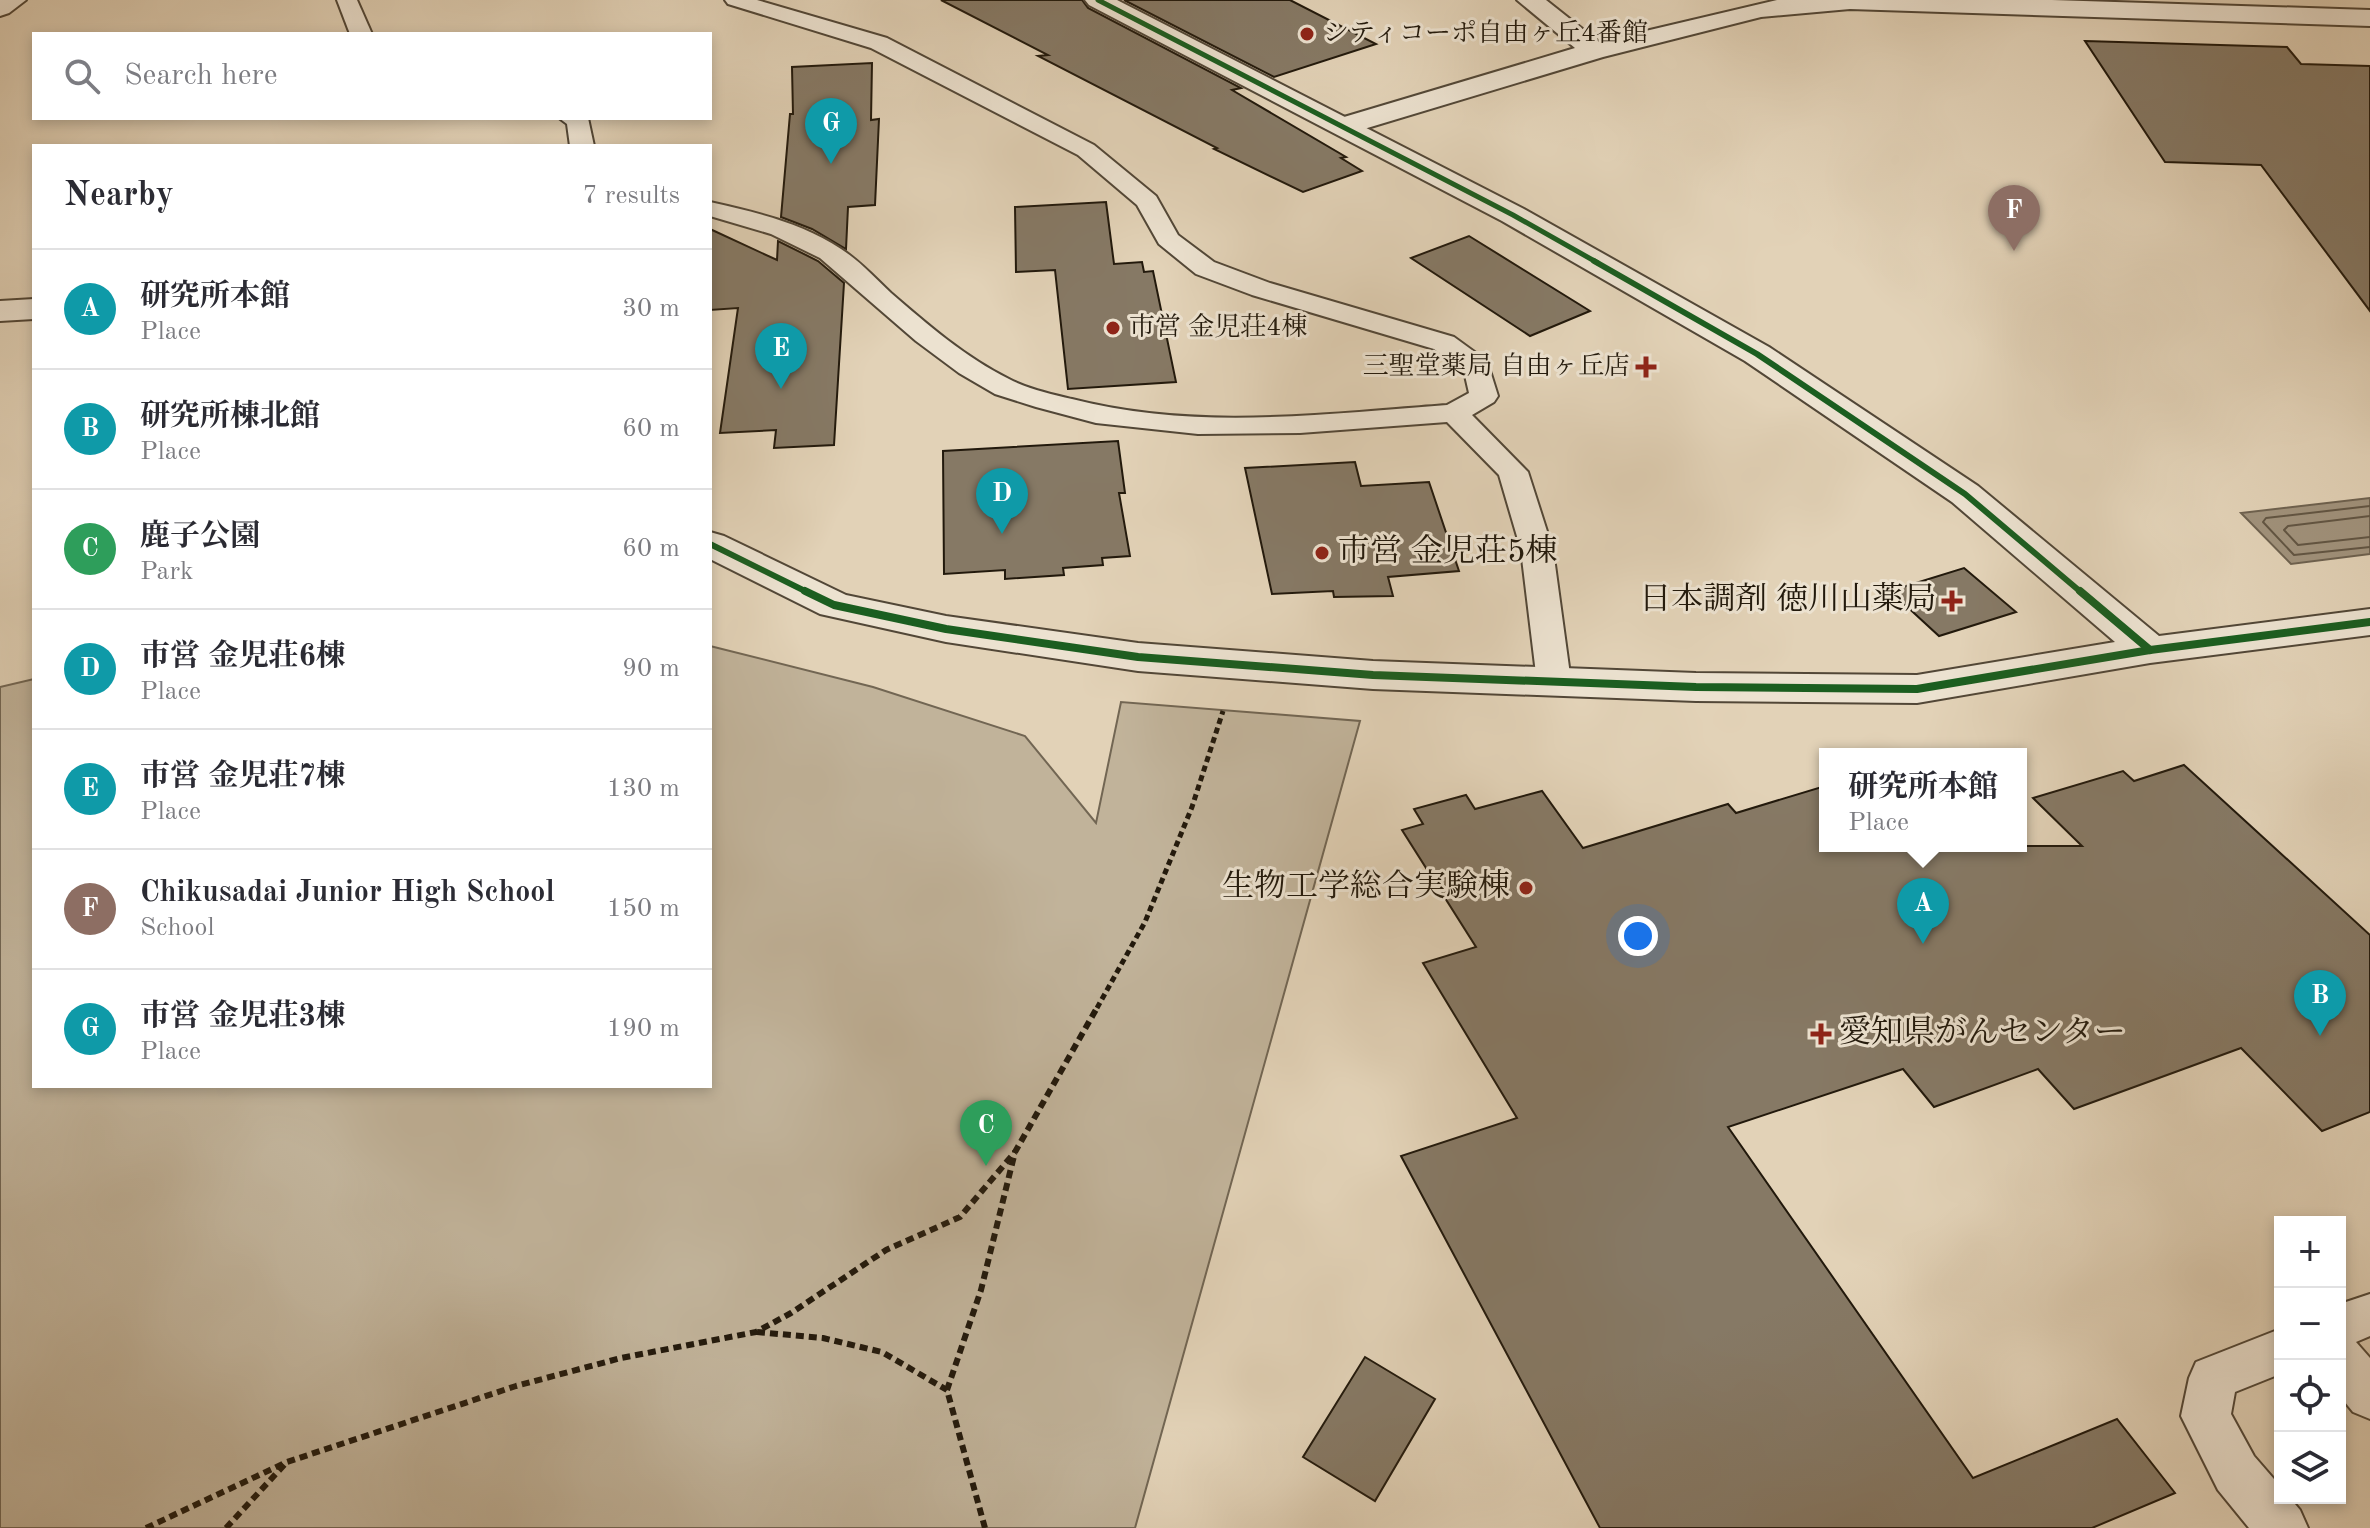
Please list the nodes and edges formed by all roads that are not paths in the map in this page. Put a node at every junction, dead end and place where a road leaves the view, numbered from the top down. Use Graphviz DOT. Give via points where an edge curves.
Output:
graph roads {
  1 [pos="13,0"];
  2 [pos="347,0"];
  3 [pos="735,0"];
  4 [pos="1098,0"];
  5 [pos="1530,0"];
  6 [pos="0,8"];
  7 [pos="2370,18"];
  8 [pos="360,32"];
  9 [pos="1594,51"];
  10 [pos="578,120"];
  11 [pos="1344,126"];
  12 [pos="582,144"];
  13 [pos="712,209"];
  14 [pos="32,309"];
  15 [pos="0,311"];
  16 [pos="1454,413"];
  17 [pos="712,545"];
  18 [pos="2370,622"];
  19 [pos="2150,650"];
  20 [pos="1554,682"];
  21 [pos="2370,1315"];
  22 [pos="2346,1324"];
  23 [pos="2274,1353"];
  24 [pos="2342,1360"];
  25 [pos="2370,1396"];
  26 [pos="2282,1528"];
  1 -- 6 [label="street"];
  2 -- 8 [label="lane"];
  3 -- 16 [label="lane" via="879,43 1086,150 1147,201 1168,239 1205,268 1444,343 1477,367 1484,396"];
  4 -- 11 [label="street"];
  5 -- 9 [label="street"];
  7 -- 9 [label="street" via="1850,1 1761,9"];
  9 -- 11 [label="street"];
  10 -- 12 [label="lane"];
  11 -- 19 [label="street" via="1757,354 1965,494"];
  13 -- 16 [label="lane" via="749,217 843,262 934,344 1002,387 1075,410 1182,427"];
  14 -- 15 [label="street"];
  16 -- 20 [label="lane" via="1513,472 1537,550"];
  17 -- 20 [label="street" via="834,605 946,629 1138,657"];
  18 -- 19 [label="street"];
  19 -- 20 [label="street" via="1917,689"];
  21 -- 22 [label="lane"];
  23 -- 26 [label="lane" via="2213,1378 2206,1416 2236,1473"];
  24 -- 25 [label="lane"];
}
